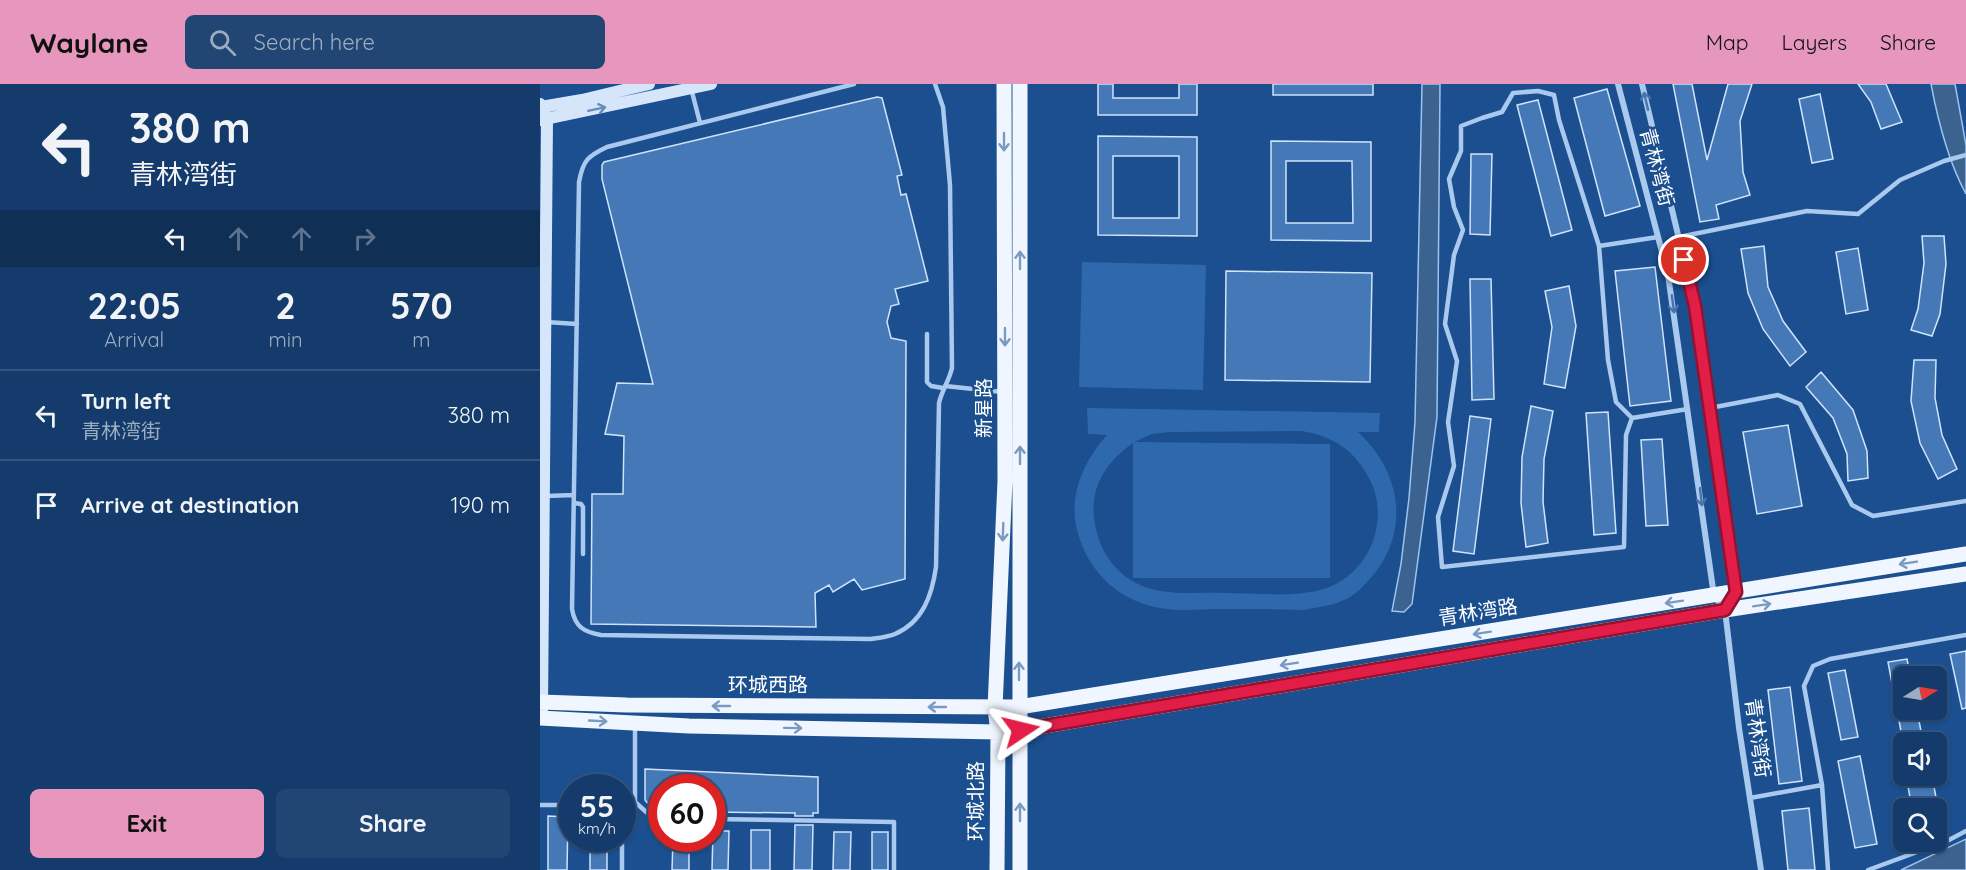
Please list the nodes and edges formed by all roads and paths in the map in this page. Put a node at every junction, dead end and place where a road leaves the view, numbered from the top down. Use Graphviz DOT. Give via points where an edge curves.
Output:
graph roads {
  1 [pos="649,84"];
  2 [pos="711,84"];
  3 [pos="854,84"];
  4 [pos="935,84"];
  5 [pos="1004,84"];
  6 [pos="1020,84"];
  7 [pos="1618,84"];
  8 [pos="1642,84"];
  9 [pos="691,88"];
  10 [pos="540,106"];
  11 [pos="543,120"];
  12 [pos="700,123"];
  13 [pos="1966,155"];
  14 [pos="1658,237"];
  15 [pos="1678,237"];
  16 [pos="1599,246"];
  17 [pos="545,322"];
  18 [pos="576,324"];
  19 [pos="927,334"];
  20 [pos="944,387"];
  21 [pos="1005,393"];
  22 [pos="1710,408"];
  23 [pos="1688,409"];
  24 [pos="1632,418"];
  25 [pos="574,495"];
  26 [pos="543,496"];
  27 [pos="1966,501"];
  28 [pos="574,504"];
  29 [pos="583,554"];
  30 [pos="1966,554"];
  31 [pos="1966,574"];
  32 [pos="1736,592"];
  33 [pos="1714,596"];
  34 [pos="1725,610"];
  35 [pos="1966,635"];
  36 [pos="541,702"];
  37 [pos="1019,707"];
  38 [pos="995,708"];
  39 [pos="541,718"];
  40 [pos="635,723"];
  41 [pos="1021,730"];
  42 [pos="998,732"];
  43 [pos="635,774"];
  44 [pos="1822,785"];
  45 [pos="1750,798"];
  46 [pos="636,803"];
  47 [pos="540,805"];
  48 [pos="558,805"];
  49 [pos="648,814"];
  50 [pos="726,819"];
  51 [pos="1966,831"];
  52 [pos="622,852"];
  53 [pos="622,870"];
  54 [pos="894,870"];
  55 [pos="997,870"];
  56 [pos="1020,870"];
  57 [pos="1761,870"];
  58 [pos="1828,870"];
  59 [pos="1868,870"];
  1 -- 10 [label="street"];
  2 -- 9 [label="street"];
  3 -- 12 [label="lane"];
  4 -- 20 [label="lane" via="943,107 950,185 952,368"];
  5 -- 21 [label="main road, 新星路, one-way"];
  37 -- 6 [label="main road, 新星路, one-way"];
  7 -- 14 [label="street, 青林湾街"];
  15 -- 8 [label="street, 青林湾街, one-way"];
  11 -- 9 [label="street, one-way"];
  9 -- 12 [label="lane"];
  10 -- 11 [label="street"];
  11 -- 17 [label="street"];
  12 -- 18 [label="lane" via="607,147 589,156 579,182"];
  13 -- 15 [label="lane" via="1900,180 1858,214 1807,212"];
  14 -- 16 [label="lane"];
  14 -- 23 [label="street, 青林湾街, one-way" via="1668,274"];
  15 -- 22 [label="street, 青林湾街" via="1695,306"];
  16 -- 24 [label="lane" via="1608,360 1616,402"];
  16 -- 24 [label="lane" via="1558,120 1554,95 1538,91 1513,93 1502,112 1461,126 1461,151 1449,179 1463,230 1454,255 1445,324 1457,361 1448,422 1454,466 1438,517 1442,567 1624,548 1626,435"];
  17 -- 18 [label="lane"];
  17 -- 26 [label="street"];
  18 -- 25 [label="lane"];
  19 -- 20 [label="lane" via="927,382"];
  20 -- 21 [label="lane"];
  20 -- 28 [label="lane" via="939,403 933,585 928,602 913,623 894,635 871,639 590,633 574,620 572,609"];
  21 -- 38 [label="main road, 新星路, one-way"];
  22 -- 27 [label="lane" via="1778,395 1800,404 1852,505 1873,516"];
  22 -- 32 [label="street, 青林湾街"];
  23 -- 24 [label="lane"];
  23 -- 33 [label="street, 青林湾街, one-way"];
  25 -- 26 [label="lane"];
  25 -- 28 [label="lane"];
  26 -- 36 [label="street"];
  28 -- 29 [label="lane" via="583,507"];
  30 -- 32 [label="main road, 青林湾路, one-way"];
  34 -- 31 [label="main road, 青林湾路, one-way"];
  32 -- 33 [label="main road, 青林湾路"];
  32 -- 34 [label="street"];
  33 -- 34 [label="street"];
  33 -- 37 [label="main road, 青林湾路, one-way"];
  34 -- 41 [label="main road, 青林湾路"];
  34 -- 45 [label="street, 青林湾街"];
  35 -- 44 [label="lane" via="1830,659 1813,666 1804,686"];
  38 -- 36 [label="main road, 环城西路, one-way"];
  36 -- 39 [label="street"];
  37 -- 38 [label="main road, 青林湾路"];
  37 -- 41 [label="main road, 新星路"];
  38 -- 42 [label="main road, 新星路"];
  39 -- 40 [label="main road, 青林湾路, one-way"];
  40 -- 42 [label="main road, 青林湾路, one-way"];
  40 -- 43 [label="lane"];
  41 -- 42 [label="main road, 青林湾路"];
  56 -- 41 [label="main road, one-way"];
  42 -- 55 [label="main road, 环城北路"];
  44 -- 45 [label="lane"];
  44 -- 58 [label="lane"];
  45 -- 57 [label="street, 青林湾街"];
  46 -- 49 [label="lane"];
  47 -- 48 [label="lane"];
  50 -- 54 [label="lane" via="894,822"];
  51 -- 59 [label="lane"];
  52 -- 53 [label="lane"];
}
